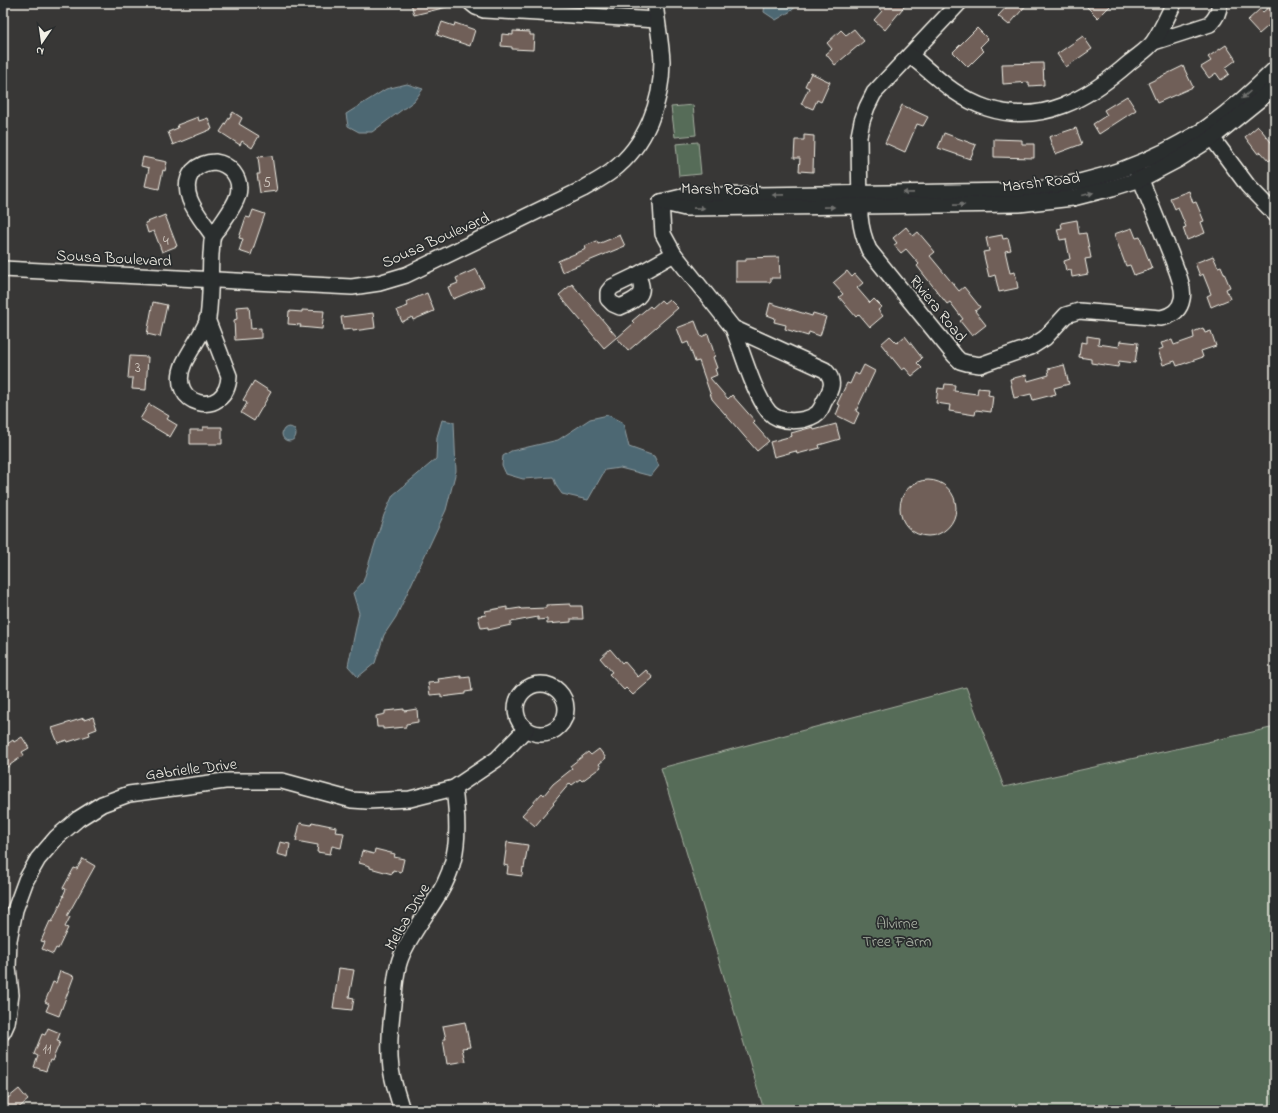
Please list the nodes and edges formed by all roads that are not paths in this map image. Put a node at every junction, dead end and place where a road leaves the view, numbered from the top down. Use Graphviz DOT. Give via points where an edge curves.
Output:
graph roads {
  1 [pos="471,3"];
  2 [pos="550,3"];
  3 [pos="655,3"];
  4 [pos="959,3"];
  5 [pos="1174,3"];
  6 [pos="1219,3"];
  7 [pos="564,14"];
  8 [pos="657,20"];
  9 [pos="1154,42"];
  10 [pos="910,55"];
  11 [pos="1275,69"];
  12 [pos="1275,87"];
  13 [pos="1209,134"];
  14 [pos="1135,165"];
  15 [pos="1141,179"];
  16 [pos="860,200"];
  17 [pos="1275,214"];
  18 [pos="213,236"];
  19 [pos="674,254"];
  20 [pos="3,269"];
  21 [pos="638,275"];
  22 [pos="210,280"];
  23 [pos="208,319"];
  24 [pos="733,328"];
  25 [pos="526,729"];
  26 [pos="454,788"];
  27 [pos="3,1032"];
  28 [pos="402,1110"];
  1 -- 7 [label="street" via="484,10"];
  2 -- 7 [label="street"];
  3 -- 8 [label="street, Sousa Boulevard"];
  4 -- 10 [label="street, Riviera Road"];
  5 -- 9 [label="street"];
  6 -- 9 [label="street" via="1215,19 1210,24"];
  7 -- 8 [label="street"];
  8 -- 22 [label="street, Sousa Boulevard" via="662,62 656,106 649,124 640,142 627,158 588,186 406,275 379,283 352,287"];
  9 -- 10 [label="street" via="1117,74 1071,103 1037,113 1020,114 1002,113 968,101"];
  10 -- 16 [label="street, Riviera Road" via="874,93 862,121 859,136"];
  11 -- 13 [label="street, Marsh Road, one-way"];
  12 -- 13 [label="street, Marsh Road"];
  13 -- 14 [label="street, Marsh Road"];
  13 -- 15 [label="street, Marsh Road" via="1179,159"];
  13 -- 17 [label="street" via="1248,186"];
  14 -- 15 [label="street, Riviera Road"];
  14 -- 16 [label="street, Marsh Road, one-way" via="1045,189"];
  16 -- 15 [label="street, Marsh Road, one-way" via="1019,204 1073,198"];
  15 -- 16 [label="street, Riviera Road" via="1179,278 1182,299 1175,312 1160,318 1079,311 1066,315 1031,347 980,365 960,361 955,356 869,250 861,228"];
  16 -- 19 [label="street, Marsh Road" via="686,208 661,202 663,234"];
  18 -- 18 [label="street" via="191,202 187,185 194,170 209,162 217,162 232,170 239,184 236,202"];
  18 -- 22 [label="street"];
  19 -- 21 [label="street"];
  19 -- 24 [label="street"];
  20 -- 22 [label="street, Sousa Boulevard"];
  22 -- 23 [label="street"];
  23 -- 23 [label="street" via="184,362 179,378 180,385 189,398 204,404 220,399 229,385 229,376"];
  24 -- 24 [label="street" via="825,370 831,378 832,388 820,411 809,417 790,421 773,415 757,392"];
  25 -- 26 [label="street, Gabrielle Drive" via="497,759"];
  26 -- 27 [label="street, Gabrielle Drive" via="410,799 367,801 352,800 282,781 225,780 128,794 102,804 56,837 38,858 26,880 15,910 9,940 11,995 7,1023"];
  26 -- 28 [label="street, Melba Drive" via="458,829 451,870 438,896 414,931 397,970 390,1026 390,1055 391,1070"];
}
